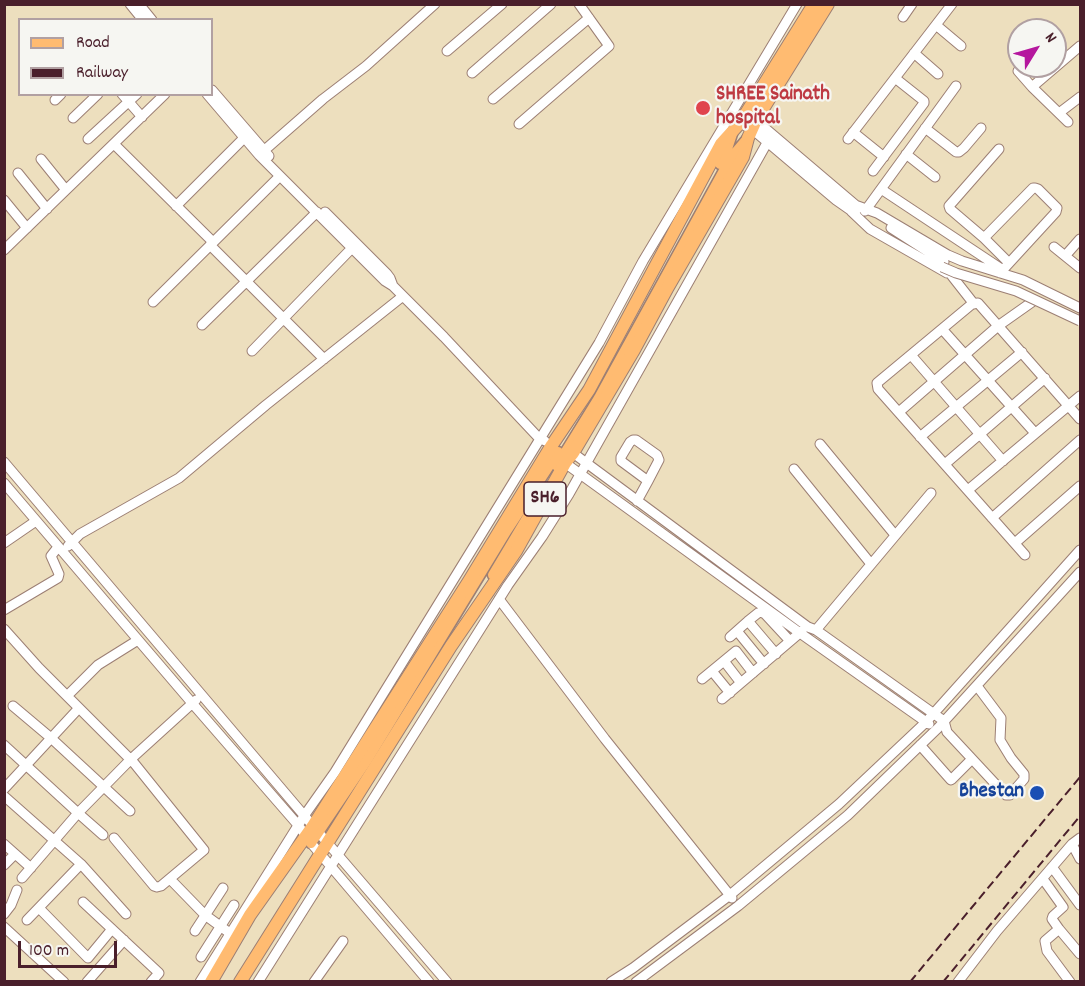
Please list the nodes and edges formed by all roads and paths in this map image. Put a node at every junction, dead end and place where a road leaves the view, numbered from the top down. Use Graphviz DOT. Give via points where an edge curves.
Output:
graph roads {
  1 [pos="130,4"];
  2 [pos="139,4"];
  3 [pos="435,4"];
  4 [pos="502,4"];
  5 [pos="551,4"];
  6 [pos="579,4"];
  7 [pos="797,4"];
  8 [pos="814,4"];
  9 [pos="828,4"];
  10 [pos="912,4"];
  11 [pos="952,4"];
  12 [pos="903,17"];
  13 [pos="141,18"];
  14 [pos="150,18"];
  15 [pos="589,18"];
  16 [pos="936,25"];
  17 [pos="961,46"];
  18 [pos="1080,46"];
  19 [pos="447,51"];
  20 [pos="914,53"];
  21 [pos="472,73"];
  22 [pos="938,74"];
  23 [pos="895,78"];
  24 [pos="1024,78"];
  25 [pos="956,86"];
  26 [pos="1032,87"];
  27 [pos="213,91"];
  28 [pos="96,96"];
  29 [pos="163,96"];
  30 [pos="209,96"];
  31 [pos="1080,97"];
  32 [pos="125,98"];
  33 [pos="493,99"];
  34 [pos="922,105"];
  35 [pos="1059,114"];
  36 [pos="935,115"];
  37 [pos="142,117"];
  38 [pos="73,118"];
  39 [pos="1068,122"];
  40 [pos="519,124"];
  41 [pos="746,126"];
  42 [pos="925,128"];
  43 [pos="981,128"];
  44 [pos="244,138"];
  45 [pos="770,138"];
  46 [pos="88,139"];
  47 [pos="114,144"];
  48 [pos="999,149"];
  49 [pos="262,153"];
  50 [pos="885,154"];
  51 [pos="906,154"];
  52 [pos="41,159"];
  53 [pos="900,162"];
  54 [pos="873,171"];
  55 [pos="18,173"];
  56 [pos="280,176"];
  57 [pos="935,177"];
  58 [pos="881,189"];
  59 [pos="66,190"];
  60 [pos="4,200"];
  61 [pos="176,206"];
  62 [pos="853,208"];
  63 [pos="47,209"];
  64 [pos="865,210"];
  65 [pos="317,212"];
  66 [pos="27,228"];
  67 [pos="984,238"];
  68 [pos="1080,239"];
  69 [pos="212,244"];
  70 [pos="6,246"];
  71 [pos="1054,247"];
  72 [pos="352,248"];
  73 [pos="1065,256"];
  74 [pos="943,264"];
  75 [pos="1004,268"];
  76 [pos="1080,268"];
  77 [pos="952,276"];
  78 [pos="247,281"];
  79 [pos="393,286"];
  80 [pos="403,296"];
  81 [pos="153,302"];
  82 [pos="1032,303"];
  83 [pos="974,304"];
  84 [pos="1080,308"];
  85 [pos="284,319"];
  86 [pos="1078,322"];
  87 [pos="202,326"];
  88 [pos="998,326"];
  89 [pos="942,329"];
  90 [pos="252,351"];
  91 [pos="1022,352"];
  92 [pos="911,355"];
  93 [pos="965,355"];
  94 [pos="324,359"];
  95 [pos="1044,378"];
  96 [pos="934,381"];
  97 [pos="988,381"];
  98 [pos="1080,396"];
  99 [pos="1069,405"];
  100 [pos="956,407"];
  101 [pos="1011,407"];
  102 [pos="899,412"];
  103 [pos="1080,419"];
  104 [pos="1035,433"];
  105 [pos="979,434"];
  106 [pos="921,437"];
  107 [pos="541,438"];
  108 [pos="1080,440"];
  109 [pos="820,444"];
  110 [pos="552,445"];
  111 [pos="573,453"];
  112 [pos="1002,461"];
  113 [pos="4,462"];
  114 [pos="565,463"];
  115 [pos="587,463"];
  116 [pos="945,464"];
  117 [pos="794,469"];
  118 [pos="580,474"];
  119 [pos="648,481"];
  120 [pos="4,483"];
  121 [pos="1080,486"];
  122 [pos="968,490"];
  123 [pos="931,493"];
  124 [pos="638,501"];
  125 [pos="992,518"];
  126 [pos="36,521"];
  127 [pos="895,536"];
  128 [pos="691,540"];
  129 [pos="72,542"];
  130 [pos="4,543"];
  131 [pos="1015,543"];
  132 [pos="60,549"];
  133 [pos="684,550"];
  134 [pos="1080,550"];
  135 [pos="1025,555"];
  136 [pos="871,564"];
  137 [pos="1080,572"];
  138 [pos="1051,582"];
  139 [pos="1063,592"];
  140 [pos="499,599"];
  141 [pos="4,610"];
  142 [pos="748,621"];
  143 [pos="812,628"];
  144 [pos="4,629"];
  145 [pos="800,633"];
  146 [pos="138,640"];
  147 [pos="790,641"];
  148 [pos="776,654"];
  149 [pos="724,661"];
  150 [pos="764,664"];
  151 [pos="712,671"];
  152 [pos="753,673"];
  153 [pos="702,679"];
  154 [pos="741,683"];
  155 [pos="976,686"];
  156 [pos="730,693"];
  157 [pos="202,695"];
  158 [pos="67,696"];
  159 [pos="722,699"];
  160 [pos="192,703"];
  161 [pos="13,706"];
  162 [pos="79,708"];
  163 [pos="933,714"];
  164 [pos="944,721"];
  165 [pos="926,722"];
  166 [pos="936,729"];
  167 [pos="948,732"];
  168 [pos="51,738"];
  169 [pos="4,745"];
  170 [pos="920,745"];
  171 [pos="131,759"];
  172 [pos="972,759"];
  173 [pos="26,765"];
  174 [pos="863,781"];
  175 [pos="104,787"];
  176 [pos="4,789"];
  177 [pos="873,791"];
  178 [pos="4,796"];
  179 [pos="130,811"];
  180 [pos="78,813"];
  181 [pos="304,816"];
  182 [pos="298,825"];
  183 [pos="103,835"];
  184 [pos="114,838"];
  185 [pos="1080,838"];
  186 [pos="55,840"];
  187 [pos="317,840"];
  188 [pos="4,844"];
  189 [pos="1072,844"];
  190 [pos="15,854"];
  191 [pos="339,856"];
  192 [pos="1080,859"];
  193 [pos="81,864"];
  194 [pos="4,865"];
  195 [pos="332,866"];
  196 [pos="1052,867"];
  197 [pos="31,868"];
  198 [pos="22,878"];
  199 [pos="170,879"];
  200 [pos="1043,879"];
  201 [pos="223,888"];
  202 [pos="17,890"];
  203 [pos="730,896"];
  204 [pos="1079,900"];
  205 [pos="83,902"];
  206 [pos="234,905"];
  207 [pos="738,906"];
  208 [pos="1063,907"];
  209 [pos="39,908"];
  210 [pos="4,914"];
  211 [pos="126,914"];
  212 [pos="205,915"];
  213 [pos="27,920"];
  214 [pos="395,921"];
  215 [pos="220,926"];
  216 [pos="4,927"];
  217 [pos="112,929"];
  218 [pos="385,929"];
  219 [pos="1059,929"];
  220 [pos="195,931"];
  221 [pos="231,934"];
  222 [pos="124,940"];
  223 [pos="343,941"];
  224 [pos="1080,954"];
  225 [pos="201,957"];
  226 [pos="88,958"];
  227 [pos="99,968"];
  228 [pos="64,981"];
  229 [pos="87,981"];
  230 [pos="151,981"];
  231 [pos="200,981"];
  232 [pos="211,981"];
  233 [pos="240,981"];
  234 [pos="258,981"];
  235 [pos="314,981"];
  236 [pos="429,981"];
  237 [pos="447,981"];
  238 [pos="611,981"];
  239 [pos="636,981"];
  240 [pos="958,981"];
  241 [pos="1070,981"];
  1 -- 13 [label="street"];
  2 -- 14 [label="street"];
  3 -- 49 [label="street"];
  4 -- 19 [label="street"];
  5 -- 21 [label="street"];
  6 -- 15 [label="street"];
  7 -- 107 [label="street"];
  8 -- 41 [label="highway"];
  9 -- 41 [label="highway, SH6"];
  10 -- 12 [label="street"];
  11 -- 16 [label="street"];
  15 -- 33 [label="street"];
  15 -- 40 [label="street" via="609,46"];
  16 -- 17 [label="street"];
  16 -- 20 [label="street"];
  18 -- 26 [label="street"];
  20 -- 22 [label="street"];
  20 -- 23 [label="street"];
  23 -- 34 [label="street" via="924,101"];
  23 -- 50 [label="street" via="850,136"];
  24 -- 26 [label="street"];
  25 -- 36 [label="street"];
  26 -- 35 [label="street"];
  27 -- 49 [label="street"];
  28 -- 38 [label="street"];
  29 -- 37 [label="street"];
  30 -- 44 [label="street"];
  31 -- 35 [label="street"];
  32 -- 37 [label="street"];
  32 -- 46 [label="street"];
  34 -- 36 [label="street"];
  34 -- 50 [label="street"];
  35 -- 39 [label="street"];
  36 -- 42 [label="street"];
  37 -- 47 [label="street"];
  41 -- 45 [label="street"];
  41 -- 110 [label="highway" via="722,144 589,390"];
  41 -- 111 [label="highway, SH6" via="743,156"];
  41 -- 187 [label="main road" via="725,155 594,395"];
  41 -- 187 [label="main road" via="599,398 487,585"];
  42 -- 43 [label="street" via="956,152"];
  42 -- 51 [label="street"];
  44 -- 49 [label="street"];
  44 -- 61 [label="street"];
  45 -- 62 [label="street" via="836,200"];
  45 -- 115 [label="street"];
  47 -- 59 [label="street"];
  47 -- 61 [label="street"];
  48 -- 67 [label="street" via="949,206"];
  49 -- 56 [label="street"];
  49 -- 79 [label="street" via="387,274"];
  50 -- 53 [label="street"];
  50 -- 54 [label="street"];
  51 -- 53 [label="street"];
  51 -- 57 [label="street"];
  52 -- 59 [label="street"];
  53 -- 58 [label="street"];
  55 -- 63 [label="street"];
  56 -- 65 [label="street"];
  56 -- 69 [label="street"];
  58 -- 64 [label="street"];
  58 -- 75 [label="street"];
  59 -- 63 [label="street"];
  60 -- 66 [label="street"];
  61 -- 69 [label="street"];
  62 -- 64 [label="street"];
  62 -- 74 [label="street"];
  62 -- 77 [label="street" via="870,229"];
  63 -- 66 [label="street"];
  64 -- 74 [label="street"];
  64 -- 75 [label="street" via="962,261"];
  65 -- 72 [label="street"];
  65 -- 78 [label="street"];
  66 -- 70 [label="street"];
  67 -- 75 [label="street"];
  67 -- 75 [label="street" via="1033,188 1057,208"];
  68 -- 73 [label="street"];
  69 -- 78 [label="street"];
  69 -- 81 [label="street"];
  71 -- 73 [label="street"];
  72 -- 79 [label="street"];
  72 -- 85 [label="street"];
  73 -- 76 [label="street"];
  74 -- 84 [label="street"];
  74 -- 86 [label="street, bridge" via="956,273 1016,291"];
  75 -- 84 [label="street"];
  77 -- 82 [label="street"];
  77 -- 83 [label="street"];
  78 -- 85 [label="street"];
  78 -- 87 [label="street"];
  79 -- 80 [label="street"];
  80 -- 94 [label="street"];
  80 -- 107 [label="street"];
  82 -- 86 [label="street"];
  82 -- 88 [label="street"];
  83 -- 88 [label="street" via="978,303"];
  83 -- 89 [label="street"];
  84 -- 86 [label="street"];
  85 -- 90 [label="street"];
  85 -- 94 [label="street"];
  88 -- 91 [label="street"];
  88 -- 93 [label="street"];
  89 -- 92 [label="street"];
  89 -- 93 [label="street"];
  91 -- 95 [label="street"];
  91 -- 97 [label="street"];
  92 -- 96 [label="street"];
  92 -- 102 [label="street" via="878,383 878,389"];
  93 -- 96 [label="street"];
  93 -- 97 [label="street"];
  94 -- 129 [label="street" via="179,478"];
  95 -- 99 [label="street"];
  95 -- 101 [label="street"];
  96 -- 100 [label="street"];
  96 -- 102 [label="street"];
  97 -- 100 [label="street"];
  97 -- 101 [label="street"];
  98 -- 99 [label="street"];
  99 -- 103 [label="street"];
  99 -- 104 [label="street"];
  100 -- 105 [label="street"];
  100 -- 106 [label="street"];
  101 -- 104 [label="street"];
  101 -- 105 [label="street"];
  102 -- 106 [label="street"];
  104 -- 112 [label="street"];
  105 -- 112 [label="street"];
  105 -- 116 [label="street"];
  106 -- 116 [label="street"];
  107 -- 110 [label="street"];
  107 -- 181 [label="street"];
  108 -- 125 [label="street"];
  109 -- 127 [label="street"];
  110 -- 187 [label="highway"];
  111 -- 114 [label="highway, SH6"];
  111 -- 115 [label="street"];
  112 -- 122 [label="street"];
  113 -- 129 [label="street"];
  114 -- 118 [label="street"];
  114 -- 187 [label="highway, SH6" via="516,551"];
  115 -- 118 [label="street"];
  115 -- 124 [label="street"];
  116 -- 122 [label="street"];
  117 -- 136 [label="street"];
  118 -- 133 [label="street"];
  118 -- 140 [label="street"];
  119 -- 119 [label="street" via="659,457 633,440 621,461"];
  119 -- 124 [label="street"];
  120 -- 126 [label="street"];
  121 -- 131 [label="street"];
  122 -- 125 [label="street"];
  123 -- 127 [label="street"];
  124 -- 128 [label="street"];
  125 -- 131 [label="street"];
  126 -- 130 [label="street"];
  126 -- 132 [label="street"];
  127 -- 136 [label="street"];
  128 -- 133 [label="street"];
  128 -- 143 [label="street"];
  129 -- 132 [label="street"];
  129 -- 157 [label="street"];
  131 -- 135 [label="street"];
  132 -- 141 [label="street" via="51,556 58,578"];
  132 -- 146 [label="street"];
  133 -- 145 [label="street"];
  134 -- 138 [label="street"];
  136 -- 143 [label="street"];
  137 -- 139 [label="street"];
  138 -- 139 [label="street"];
  138 -- 163 [label="street"];
  139 -- 155 [label="street"];
  140 -- 191 [label="street"];
  140 -- 203 [label="street"];
  142 -- 147 [label="street" via="762,612"];
  142 -- 148 [label="street"];
  142 -- 150 [label="street" via="734,634"];
  143 -- 145 [label="street"];
  143 -- 163 [label="street"];
  144 -- 158 [label="street"];
  145 -- 147 [label="street"];
  145 -- 165 [label="street"];
  146 -- 158 [label="street" via="98,665"];
  146 -- 160 [label="street"];
  147 -- 148 [label="street"];
  148 -- 150 [label="street"];
  149 -- 151 [label="street"];
  149 -- 152 [label="street" via="736,651"];
  149 -- 154 [label="street"];
  150 -- 152 [label="street"];
  151 -- 153 [label="street"];
  151 -- 156 [label="street"];
  152 -- 154 [label="street"];
  154 -- 156 [label="street"];
  155 -- 164 [label="street"];
  155 -- 172 [label="street" via="1000,718 1000,740 1024,778 1012,794 1006,795"];
  156 -- 159 [label="street"];
  157 -- 160 [label="street"];
  157 -- 181 [label="street"];
  158 -- 162 [label="street"];
  160 -- 171 [label="street"];
  160 -- 182 [label="street"];
  161 -- 168 [label="street"];
  162 -- 168 [label="street"];
  162 -- 171 [label="street"];
  163 -- 164 [label="street"];
  163 -- 165 [label="street"];
  164 -- 166 [label="street"];
  164 -- 167 [label="street"];
  165 -- 166 [label="street"];
  165 -- 174 [label="street"];
  166 -- 167 [label="street"];
  166 -- 170 [label="street"];
  167 -- 172 [label="street"];
  168 -- 173 [label="street"];
  168 -- 175 [label="street"];
  169 -- 173 [label="street"];
  170 -- 172 [label="street" via="951,780"];
  170 -- 177 [label="street"];
  171 -- 175 [label="street"];
  171 -- 199 [label="street" via="204,850"];
  173 -- 176 [label="street"];
  173 -- 180 [label="street"];
  174 -- 177 [label="street"];
  174 -- 203 [label="street"];
  175 -- 179 [label="street"];
  175 -- 180 [label="street"];
  177 -- 207 [label="street"];
  178 -- 186 [label="street"];
  180 -- 183 [label="street"];
  180 -- 186 [label="street"];
  181 -- 182 [label="street"];
  181 -- 187 [label="street"];
  182 -- 187 [label="street"];
  182 -- 221 [label="street"];
  184 -- 199 [label="street" via="154,886"];
  185 -- 189 [label="street"];
  186 -- 193 [label="street"];
  186 -- 197 [label="street"];
  187 -- 191 [label="street"];
  187 -- 195 [label="street"];
  187 -- 232 [label="highway" via="250,915"];
  187 -- 233 [label="highway, SH6"];
  188 -- 190 [label="street"];
  189 -- 192 [label="street"];
  189 -- 196 [label="street"];
  190 -- 194 [label="street"];
  190 -- 197 [label="street"];
  191 -- 195 [label="street"];
  191 -- 214 [label="street"];
  193 -- 209 [label="street"];
  193 -- 211 [label="street"];
  195 -- 218 [label="street"];
  195 -- 234 [label="street"];
  196 -- 200 [label="street"];
  196 -- 204 [label="street"];
  197 -- 198 [label="street"];
  199 -- 212 [label="street"];
  200 -- 208 [label="street"];
  200 -- 240 [label="street"];
  201 -- 212 [label="street"];
  202 -- 210 [label="street"];
  203 -- 207 [label="street"];
  203 -- 238 [label="street"];
  204 -- 208 [label="street"];
  205 -- 217 [label="street"];
  206 -- 215 [label="street"];
  207 -- 239 [label="street"];
  208 -- 219 [label="street" via="1052,919"];
  209 -- 213 [label="street"];
  209 -- 226 [label="street"];
  212 -- 215 [label="street"];
  212 -- 220 [label="street"];
  214 -- 218 [label="street"];
  214 -- 237 [label="street"];
  215 -- 221 [label="street"];
  215 -- 225 [label="street"];
  216 -- 228 [label="street"];
  217 -- 222 [label="street"];
  217 -- 226 [label="street"];
  218 -- 236 [label="street"];
  219 -- 224 [label="street"];
  219 -- 241 [label="street" via="1046,941 1047,951"];
  221 -- 231 [label="street"];
  222 -- 227 [label="street"];
  222 -- 230 [label="street" via="159,973"];
  223 -- 235 [label="street"];
  226 -- 227 [label="street"];
  227 -- 229 [label="street"];
}
